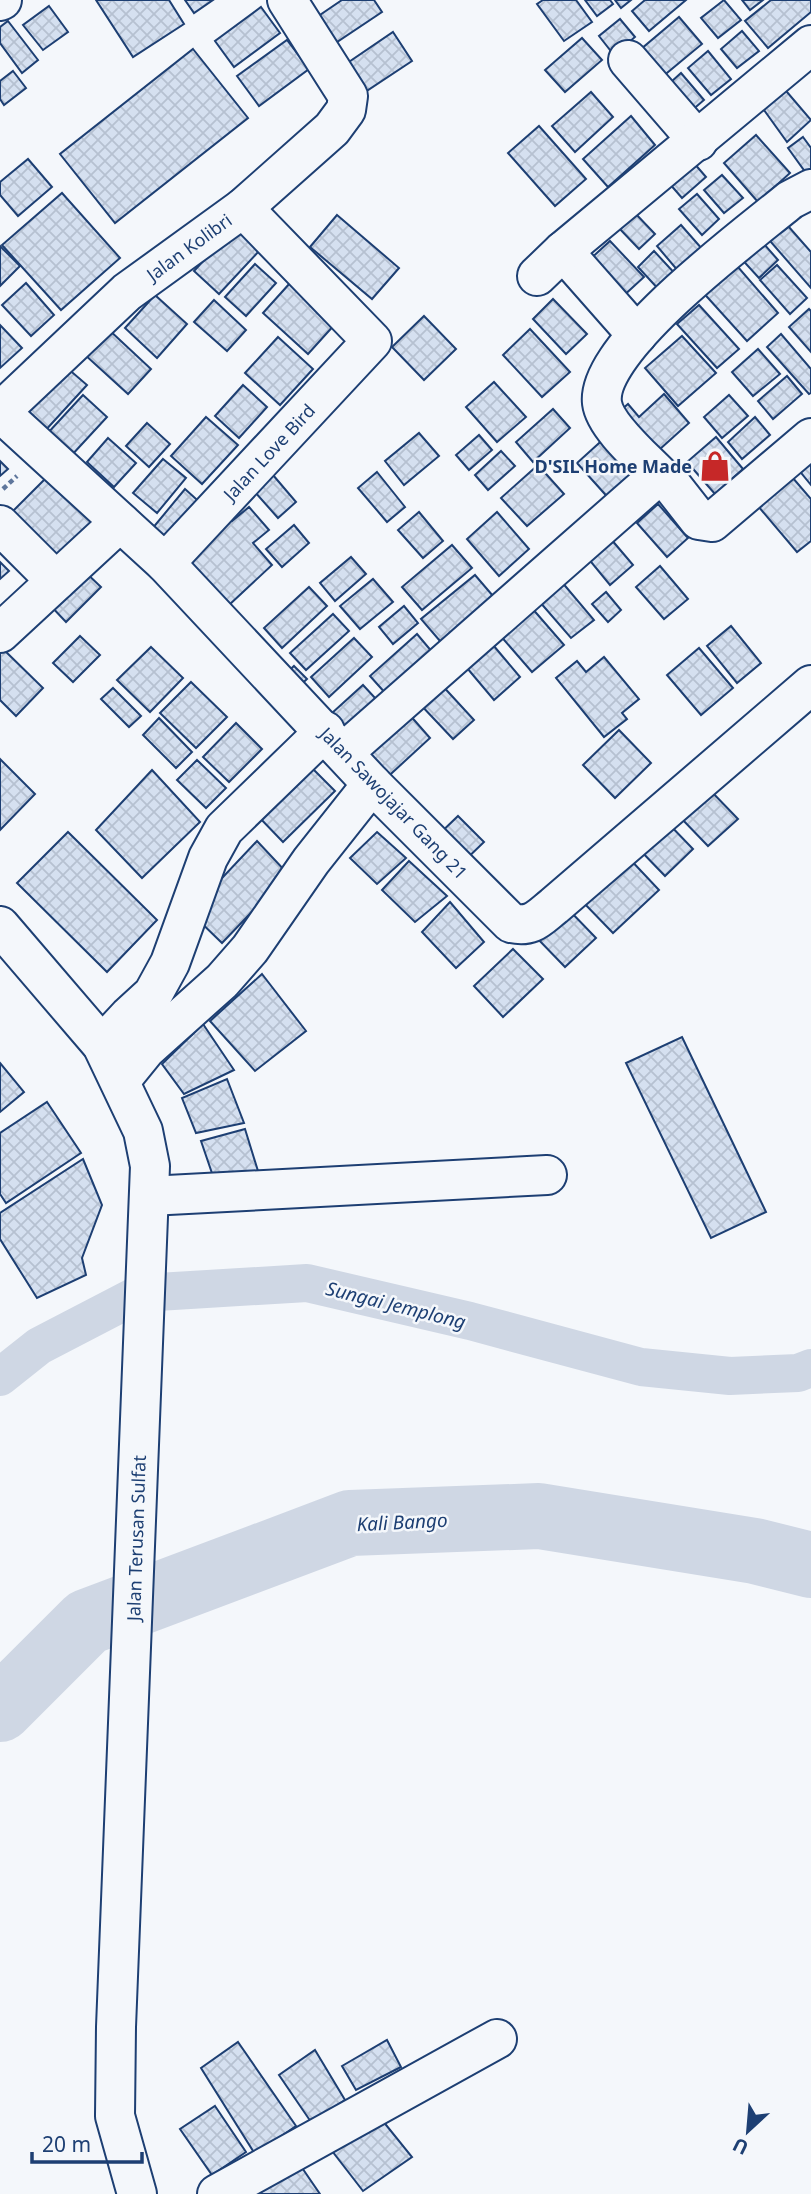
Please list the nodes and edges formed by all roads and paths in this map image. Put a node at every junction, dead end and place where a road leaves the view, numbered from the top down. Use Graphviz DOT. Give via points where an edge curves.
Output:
graph roads {
  1 [pos="287,0"];
  2 [pos="811,45"];
  3 [pos="628,60"];
  4 [pos="698,141"];
  5 [pos="811,189"];
  6 [pos="243,208"];
  7 [pos="637,335"];
  8 [pos="373,341"];
  9 [pos="0,412"];
  10 [pos="811,438"];
  11 [pos="662,478"];
  12 [pos="120,522"];
  13 [pos="0,525"];
  14 [pos="165,563"];
  15 [pos="56,581"];
  16 [pos="0,633"];
  17 [pos="811,685"];
  18 [pos="334,741"];
  19 [pos="372,784"];
  20 [pos="0,926"];
  21 [pos="102,1045"];
  22 [pos="120,1081"];
  23 [pos="547,1175"];
  24 [pos="149,1196"];
  25 [pos="496,2039"];
  26 [pos="137,2194"];
  27 [pos="217,2194"];
  1 -- 6 [label="street" via="348,96 346,110 332,129"];
  2 -- 4 [label="street"];
  3 -- 4 [label="street"];
  4 -- 7 [label="street" via="550,263"];
  5 -- 7 [label="street" via="790,200 676,295"];
  6 -- 8 [label="street, Jalan Kolibri"];
  6 -- 9 [label="street, Jalan Kolibri" via="127,292"];
  7 -- 11 [label="street" via="609,373 601,402 616,430"];
  8 -- 14 [label="street, Jalan Love Bird"];
  9 -- 12 [label="street, Jalan Sawojajar Gang 21"];
  10 -- 11 [label="street" via="712,522 699,520"];
  11 -- 18 [label="street" via="650,483"];
  12 -- 14 [label="street, Jalan Sawojajar Gang 21"];
  12 -- 15 [label="street"];
  13 -- 15 [label="street"];
  14 -- 18 [label="street, Jalan Sawojajar Gang 21"];
  15 -- 16 [label="street"];
  17 -- 19 [label="street, Jalan Sawojajar Gang 21" via="554,906 524,926 511,923"];
  18 -- 19 [label="street, Jalan Sawojajar Gang 21"];
  18 -- 21 [label="street" via="224,829 208,858 159,984"];
  19 -- 22 [label="street" via="250,949 222,981 146,1049"];
  20 -- 21 [label="street, Jalan Terusan Sulfat"];
  21 -- 22 [label="street, Jalan Terusan Sulfat"];
  22 -- 24 [label="street, Jalan Terusan Sulfat" via="143,1131 150,1166"];
  23 -- 24 [label="street"];
  24 -- 26 [label="street, Jalan Terusan Sulfat" via="116,2026 115,2116"];
  25 -- 27 [label="street"];
}
